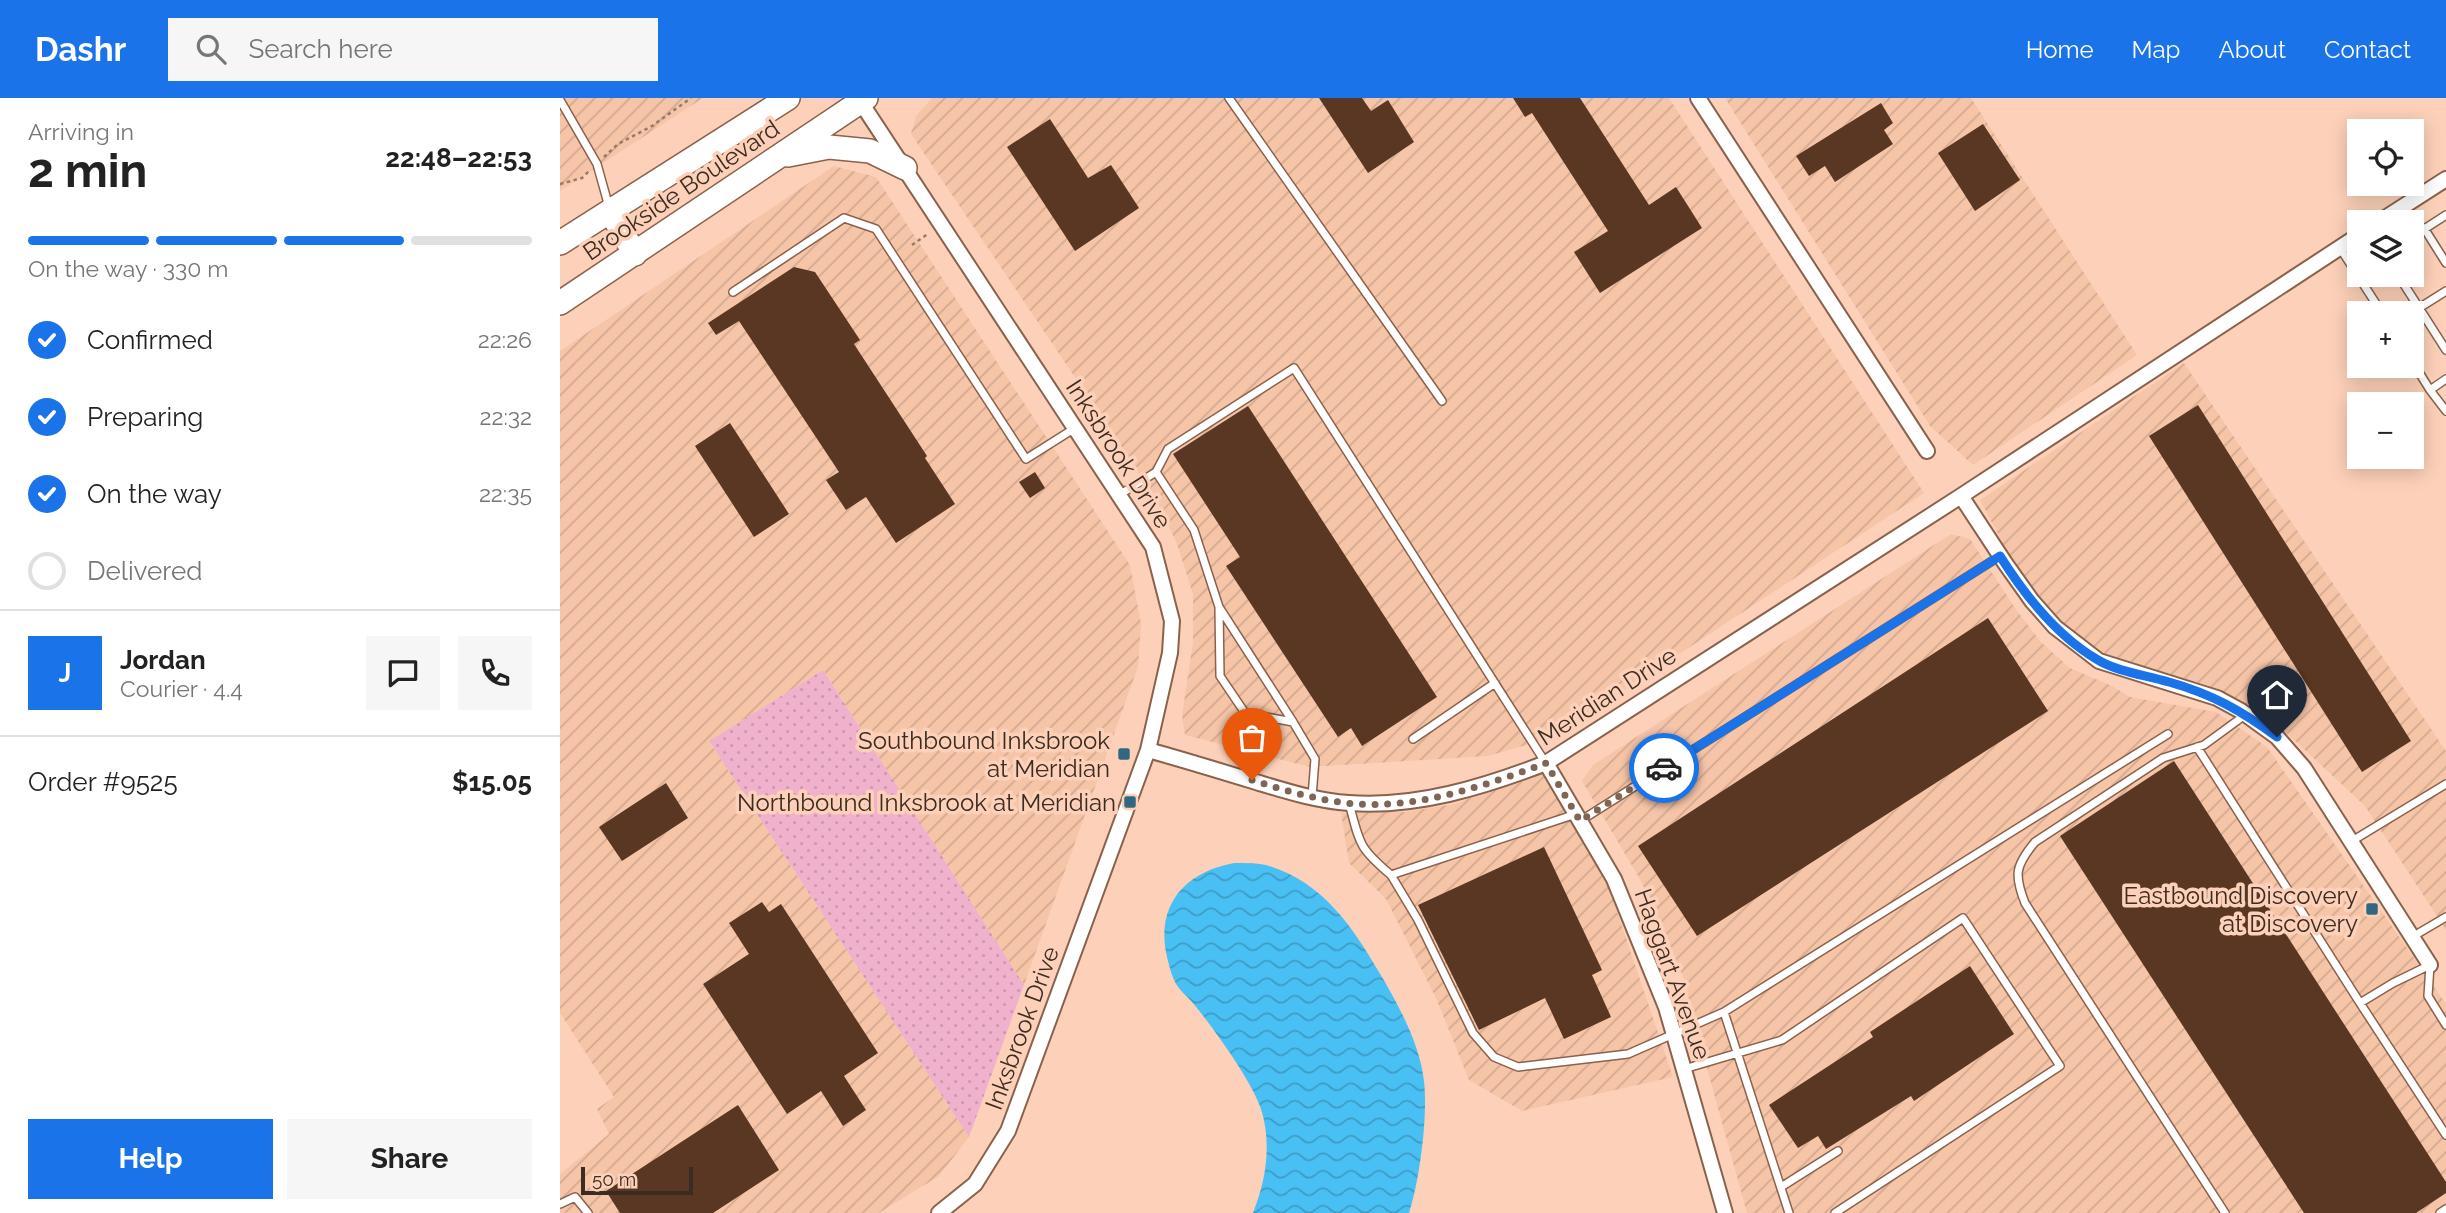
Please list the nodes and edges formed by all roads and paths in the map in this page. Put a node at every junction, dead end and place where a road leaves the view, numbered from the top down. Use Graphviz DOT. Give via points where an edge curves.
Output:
graph roads {
  1 [pos="691,98"];
  2 [pos="788,98"];
  3 [pos="1229,98"];
  4 [pos="1698,98"];
  5 [pos="862,99"];
  6 [pos="560,100"];
  7 [pos="775,158"];
  8 [pos="597,164"];
  9 [pos="905,167"];
  10 [pos="2446,178"];
  11 [pos="560,184"];
  12 [pos="2397,210"];
  13 [pos="610,211"];
  14 [pos="2446,215"];
  15 [pos="934,229"];
  16 [pos="2424,229"];
  17 [pos="560,243"];
  18 [pos="2347,243"];
  19 [pos="912,244"];
  20 [pos="2340,247"];
  21 [pos="635,254"];
  22 [pos="2347,257"];
  23 [pos="2446,263"];
  24 [pos="2446,291"];
  25 [pos="733,292"];
  26 [pos="560,303"];
  27 [pos="2424,305"];
  28 [pos="2424,316"];
  29 [pos="2446,350"];
  30 [pos="2423,378"];
  31 [pos="2446,379"];
  32 [pos="2430,390"];
  33 [pos="1442,401"];
  34 [pos="2446,411"];
  35 [pos="1075,427"];
  36 [pos="1927,451"];
  37 [pos="1156,472"];
  38 [pos="1119,495"];
  39 [pos="1961,496"];
  40 [pos="2000,556"];
  41 [pos="1219,607"];
  42 [pos="1495,683"];
  43 [pos="2245,714"];
  44 [pos="1293,722"];
  45 [pos="2168,734"];
  46 [pos="1413,739"];
  47 [pos="2197,747"];
  48 [pos="1149,750"];
  49 [pos="1546,763"];
  50 [pos="2446,784"];
  51 [pos="1312,797"];
  52 [pos="1349,803"];
  53 [pos="1578,818"];
  54 [pos="2351,842"];
  55 [pos="1391,875"];
  56 [pos="2446,917"];
  57 [pos="2412,937"];
  58 [pos="2430,965"];
  59 [pos="2360,1003"];
  60 [pos="1724,1012"];
  61 [pos="2446,1025"];
  62 [pos="1674,1036"];
  63 [pos="1740,1053"];
  64 [pos="1684,1069"];
  65 [pos="2446,1135"];
  66 [pos="1838,1152"];
  67 [pos="1781,1187"];
  68 [pos="560,1204"];
  69 [pos="2446,1209"];
  70 [pos="588,1213"];
  71 [pos="939,1213"];
  72 [pos="1725,1213"];
  73 [pos="1789,1213"];
  74 [pos="1835,1213"];
  75 [pos="2225,1213"];
  76 [pos="2440,1213"];
  1 -- 8 [label="path" via="618,144"];
  2 -- 13 [label="main road, Brookside Boulevard"];
  3 -- 33 [label="lane"];
  4 -- 36 [label="street"];
  5 -- 7 [label="main road, Brookside Boulevard"];
  5 -- 9 [label="street, Inksbrook Drive"];
  6 -- 8 [label="lane"];
  7 -- 9 [label="main road" via="829,147 870,151"];
  7 -- 21 [label="main road, Brookside Boulevard"];
  8 -- 11 [label="path" via="582,178"];
  8 -- 13 [label="lane"];
  9 -- 35 [label="street, Inksbrook Drive"];
  10 -- 12 [label="street"];
  13 -- 17 [label="main road, Brookside Boulevard"];
  13 -- 21 [label="main road"];
  14 -- 16 [label="lane"];
  15 -- 19 [label="path"];
  16 -- 23 [label="lane"];
  18 -- 20 [label="street, Meridian Drive"];
  20 -- 22 [label="lane"];
  20 -- 39 [label="street, Meridian Drive"];
  21 -- 26 [label="main road, Brookside Boulevard"];
  24 -- 27 [label="lane"];
  25 -- 35 [label="lane" via="844,218 876,229 1026,459"];
  28 -- 29 [label="lane"];
  30 -- 32 [label="lane"];
  31 -- 32 [label="lane"];
  32 -- 34 [label="lane"];
  35 -- 38 [label="street, Inksbrook Drive"];
  37 -- 38 [label="lane"];
  37 -- 41 [label="lane" via="1194,530"];
  37 -- 42 [label="lane" via="1168,449 1294,368"];
  38 -- 48 [label="street, Inksbrook Drive" via="1153,547 1172,621 1170,653"];
  39 -- 40 [label="street"];
  39 -- 49 [label="street, Meridian Drive"];
  40 -- 43 [label="street" via="2055,627 2099,661 2217,698"];
  40 -- 53 [label="lane"];
  41 -- 44 [label="lane"];
  41 -- 44 [label="lane" via="1220,676 1245,713"];
  42 -- 46 [label="lane"];
  42 -- 49 [label="lane"];
  43 -- 47 [label="lane"];
  43 -- 54 [label="street" via="2277,737 2304,768"];
  44 -- 51 [label="lane" via="1315,759"];
  45 -- 60 [label="lane"];
  47 -- 59 [label="lane"];
  47 -- 75 [label="lane" via="2162,758 2035,842 2016,872 2025,903"];
  48 -- 51 [label="street, Meridian Drive"];
  48 -- 71 [label="street, Inksbrook Drive" via="1008,1131 975,1184"];
  49 -- 52 [label="street, Meridian Drive" via="1444,795 1396,803"];
  49 -- 53 [label="street, Haggart Avenue"];
  50 -- 54 [label="lane"];
  51 -- 52 [label="street, Meridian Drive"];
  52 -- 55 [label="lane" via="1360,844"];
  53 -- 55 [label="lane"];
  53 -- 62 [label="street, Haggart Avenue" via="1614,879"];
  54 -- 57 [label="street"];
  55 -- 62 [label="lane" via="1419,920 1473,1033 1494,1057 1518,1068 1628,1054"];
  56 -- 57 [label="lane"];
  57 -- 58 [label="street"];
  58 -- 59 [label="lane"];
  58 -- 61 [label="lane" via="2428,996"];
  59 -- 65 [label="lane"];
  60 -- 62 [label="lane"];
  60 -- 63 [label="lane"];
  62 -- 64 [label="street, Haggart Avenue"];
  63 -- 64 [label="lane"];
  63 -- 67 [label="lane"];
  63 -- 74 [label="lane" via="1782,1040 1964,918 2060,1066"];
  64 -- 72 [label="street, Haggart Avenue"];
  66 -- 67 [label="lane"];
  67 -- 73 [label="lane"];
  68 -- 70 [label="lane" via="575,1197"];
  69 -- 76 [label="lane"];
}
